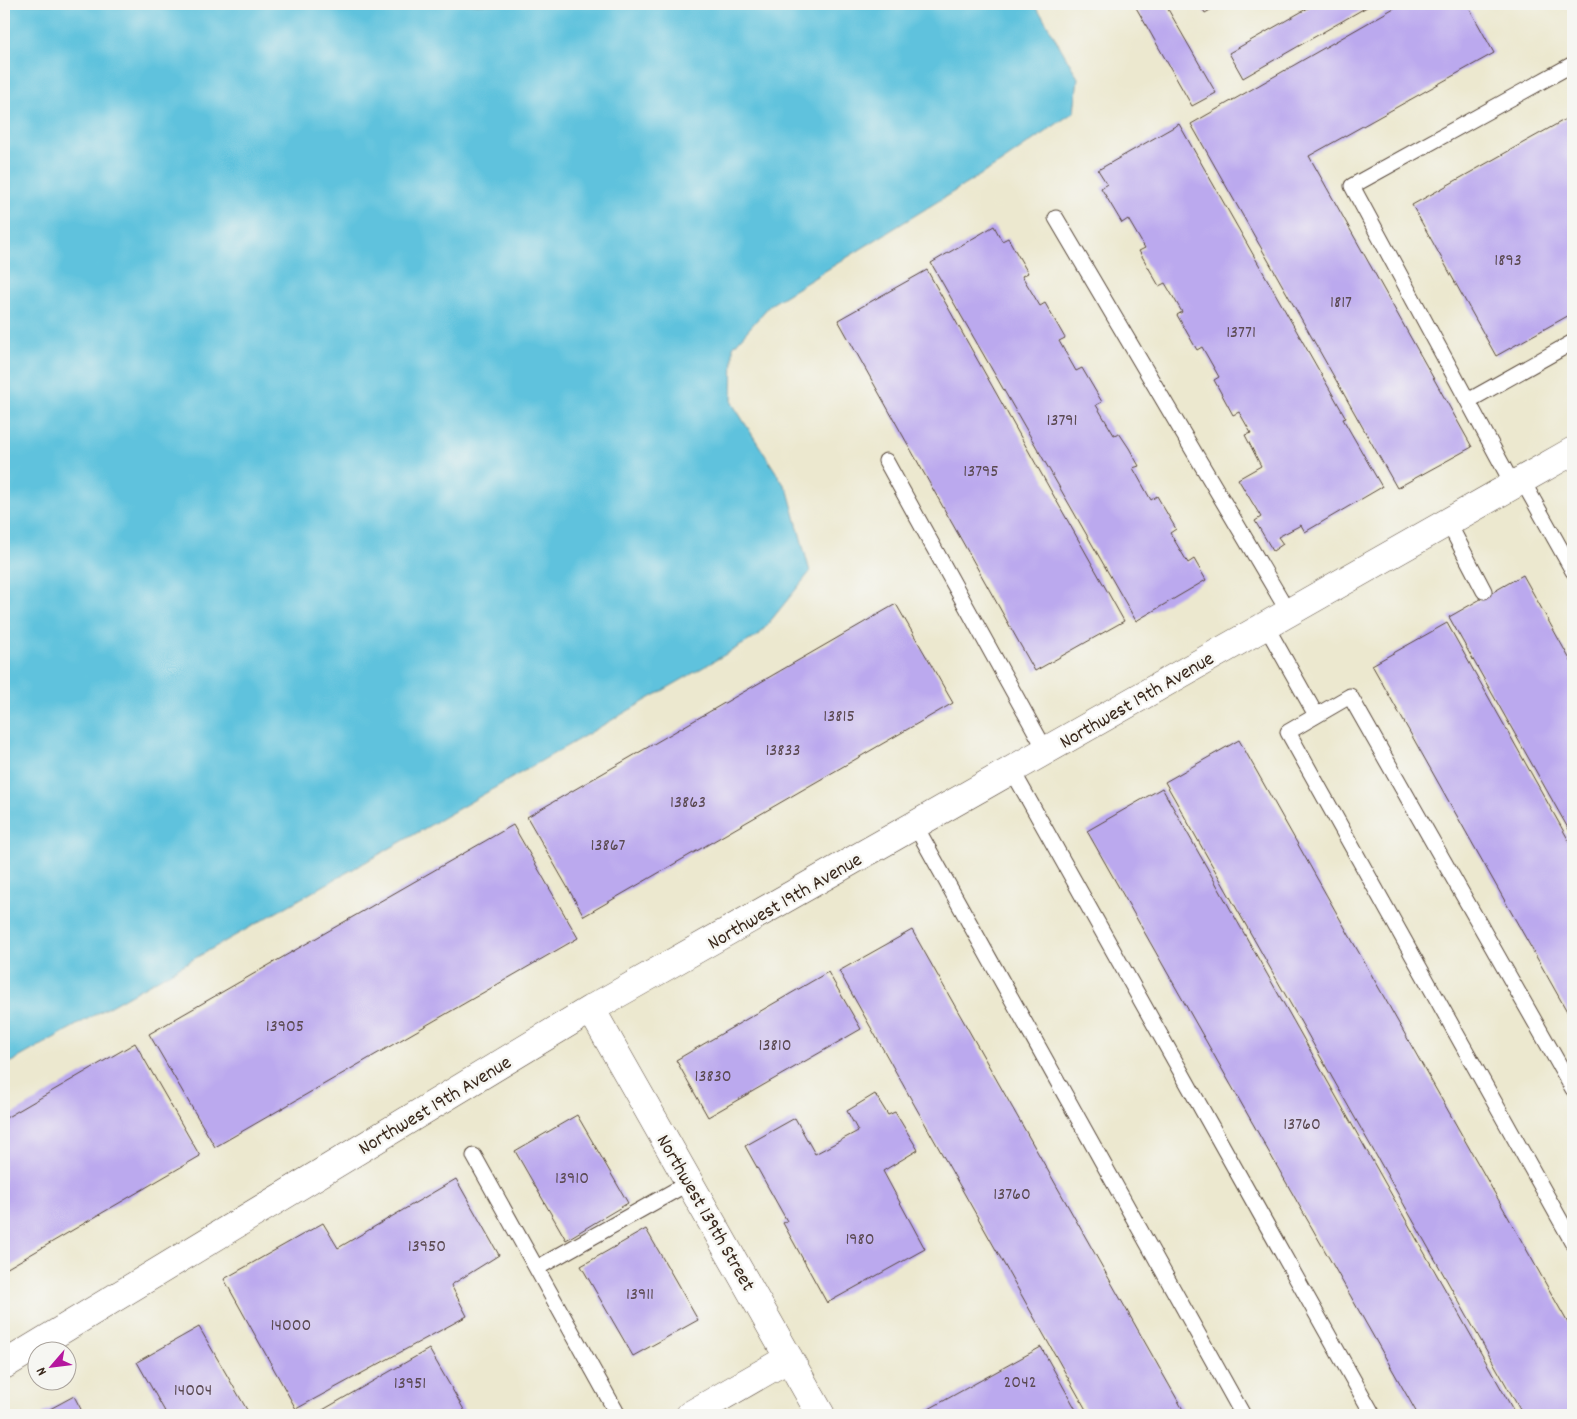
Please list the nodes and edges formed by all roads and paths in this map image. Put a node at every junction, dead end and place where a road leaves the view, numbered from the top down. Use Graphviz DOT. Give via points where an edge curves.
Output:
graph roads {
  1 [pos="1573,64"];
  2 [pos="1056,218"];
  3 [pos="1573,342"];
  4 [pos="1468,401"];
  5 [pos="1573,451"];
  6 [pos="886,461"];
  7 [pos="1518,483"];
  8 [pos="1448,522"];
  9 [pos="1573,571"];
  10 [pos="1484,590"];
  11 [pos="1289,613"];
  12 [pos="1266,626"];
  13 [pos="1316,715"];
  14 [pos="1046,751"];
  15 [pos="1012,770"];
  16 [pos="915,825"];
  17 [pos="592,1009"];
  18 [pos="1573,1089"];
  19 [pos="474,1156"];
  20 [pos="690,1182"];
  21 [pos="1573,1242"];
  22 [pos="537,1268"];
  23 [pos="789,1358"];
  24 [pos="4,1365"];
  25 [pos="618,1415"];
  26 [pos="690,1415"];
  27 [pos="821,1415"];
  28 [pos="1243,1415"];
  29 [pos="1373,1415"];
  1 -- 4 [label="lane" via="1352,186"];
  2 -- 11 [label="lane"];
  3 -- 4 [label="lane"];
  4 -- 7 [label="lane"];
  5 -- 7 [label="street, Northwest 19th Avenue"];
  6 -- 14 [label="lane"];
  7 -- 8 [label="street, Northwest 19th Avenue"];
  7 -- 9 [label="lane"];
  8 -- 10 [label="lane"];
  8 -- 11 [label="street, Northwest 19th Avenue"];
  11 -- 12 [label="street, Northwest 19th Avenue"];
  12 -- 13 [label="lane"];
  12 -- 14 [label="street, Northwest 19th Avenue"];
  13 -- 18 [label="lane" via="1350,696"];
  13 -- 21 [label="lane" via="1288,732"];
  14 -- 15 [label="street, Northwest 19th Avenue"];
  15 -- 16 [label="street, Northwest 19th Avenue"];
  15 -- 29 [label="lane"];
  16 -- 17 [label="street, Northwest 19th Avenue"];
  16 -- 28 [label="lane"];
  17 -- 20 [label="street, Northwest 139th Street"];
  17 -- 24 [label="street, Northwest 19th Avenue"];
  19 -- 22 [label="lane"];
  20 -- 22 [label="lane"];
  20 -- 23 [label="street, Northwest 139th Street"];
  22 -- 25 [label="lane"];
  23 -- 26 [label="street"];
  23 -- 27 [label="street, Northwest 139th Street"];
}
